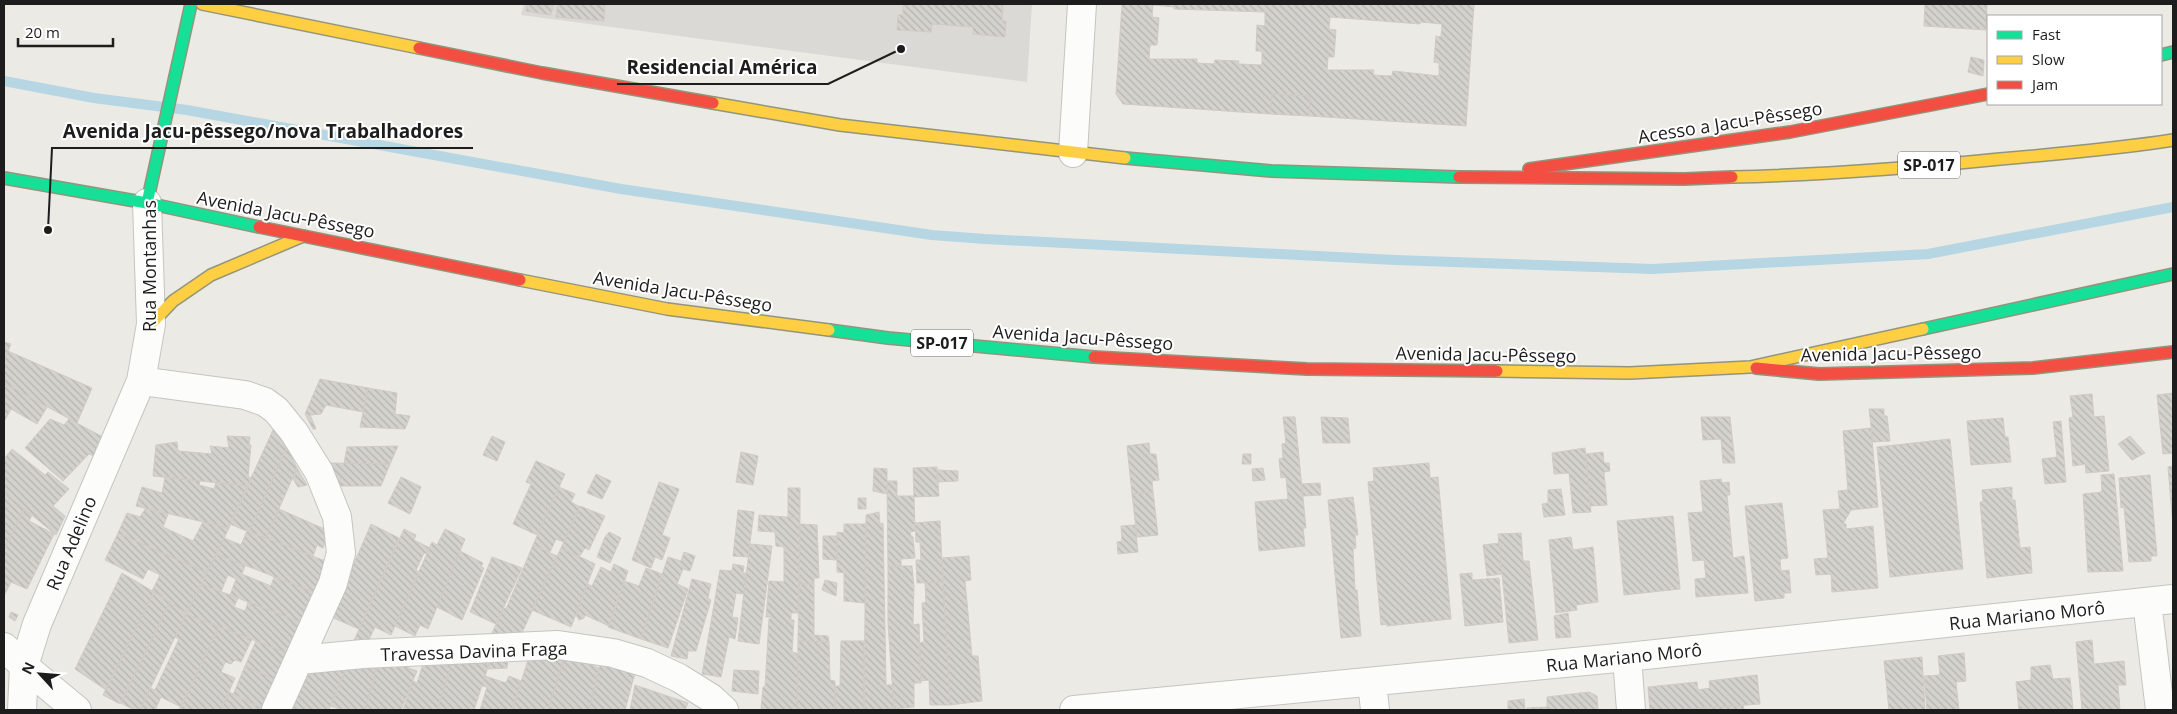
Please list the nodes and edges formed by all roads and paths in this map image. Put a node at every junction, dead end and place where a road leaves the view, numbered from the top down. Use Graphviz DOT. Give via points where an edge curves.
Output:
graph roads {
  1 [pos="191,4"];
  2 [pos="202,4"];
  3 [pos="1082,4"];
  4 [pos="1987,94"];
  5 [pos="2173,140"];
  6 [pos="1073,153"];
  7 [pos="1475,177"];
  8 [pos="4,178"];
  9 [pos="149,191"];
  10 [pos="303,236"];
  11 [pos="2173,274"];
  12 [pos="151,324"];
  13 [pos="2173,352"];
  14 [pos="1750,367"];
  15 [pos="141,381"];
  16 [pos="2160,601"];
  17 [pos="4,647"];
  18 [pos="1627,657"];
  19 [pos="298,660"];
  20 [pos="24,666"];
  21 [pos="1372,682"];
  22 [pos="22,710"];
  23 [pos="77,710"];
  24 [pos="276,710"];
  25 [pos="724,710"];
  26 [pos="1074,710"];
  27 [pos="1080,710"];
  28 [pos="1375,710"];
  29 [pos="1631,710"];
  30 [pos="2160,710"];
  1 -- 9 [label="main road, Rua Montanhas"];
  2 -- 6 [label="main road, SP-017" via="542,72 831,123"];
  3 -- 6 [label="street"];
  4 -- 7 [label="main road, Acesso a Jacu-Pêssego" via="1790,132"];
  5 -- 7 [label="main road, SP-017" via="2123,148 1808,175 1684,179"];
  6 -- 7 [label="main road, SP-017" via="1271,171"];
  8 -- 9 [label="main road, Avenida Jacu-Pêssego / SP-017"];
  9 -- 10 [label="main road, Avenida Jacu-Pêssego / SP-017"];
  9 -- 12 [label="street, Rua Montanhas"];
  10 -- 12 [label="main road" via="212,275 173,301"];
  10 -- 14 [label="main road, Avenida Jacu-Pêssego / SP-017" via="667,309 888,338 1087,357 1336,370 1630,373"];
  11 -- 14 [label="main road, SP-017"];
  12 -- 15 [label="street, Rua Montanhas"];
  13 -- 14 [label="main road, Avenida Jacu-Pêssego" via="2024,368 1819,374"];
  15 -- 19 [label="street" via="245,395 265,402 294,432 318,472 337,517 341,553 333,583"];
  15 -- 20 [label="street, Rua Adelino" via="37,624"];
  16 -- 18 [label="street, Rua Mariano Morô"];
  16 -- 30 [label="street"];
  17 -- 20 [label="street"];
  18 -- 21 [label="street, Rua Mariano Morô"];
  18 -- 29 [label="street"];
  19 -- 24 [label="street"];
  19 -- 25 [label="street, Travessa Davina Fraga" via="558,645 612,653 647,663 679,678"];
  20 -- 22 [label="street, Rua Adelino"];
  20 -- 23 [label="street"];
  21 -- 27 [label="street, Rua Mariano Morô"];
  21 -- 28 [label="street"];
  26 -- 27 [label="street, Rua Mariano Morô"];
}
